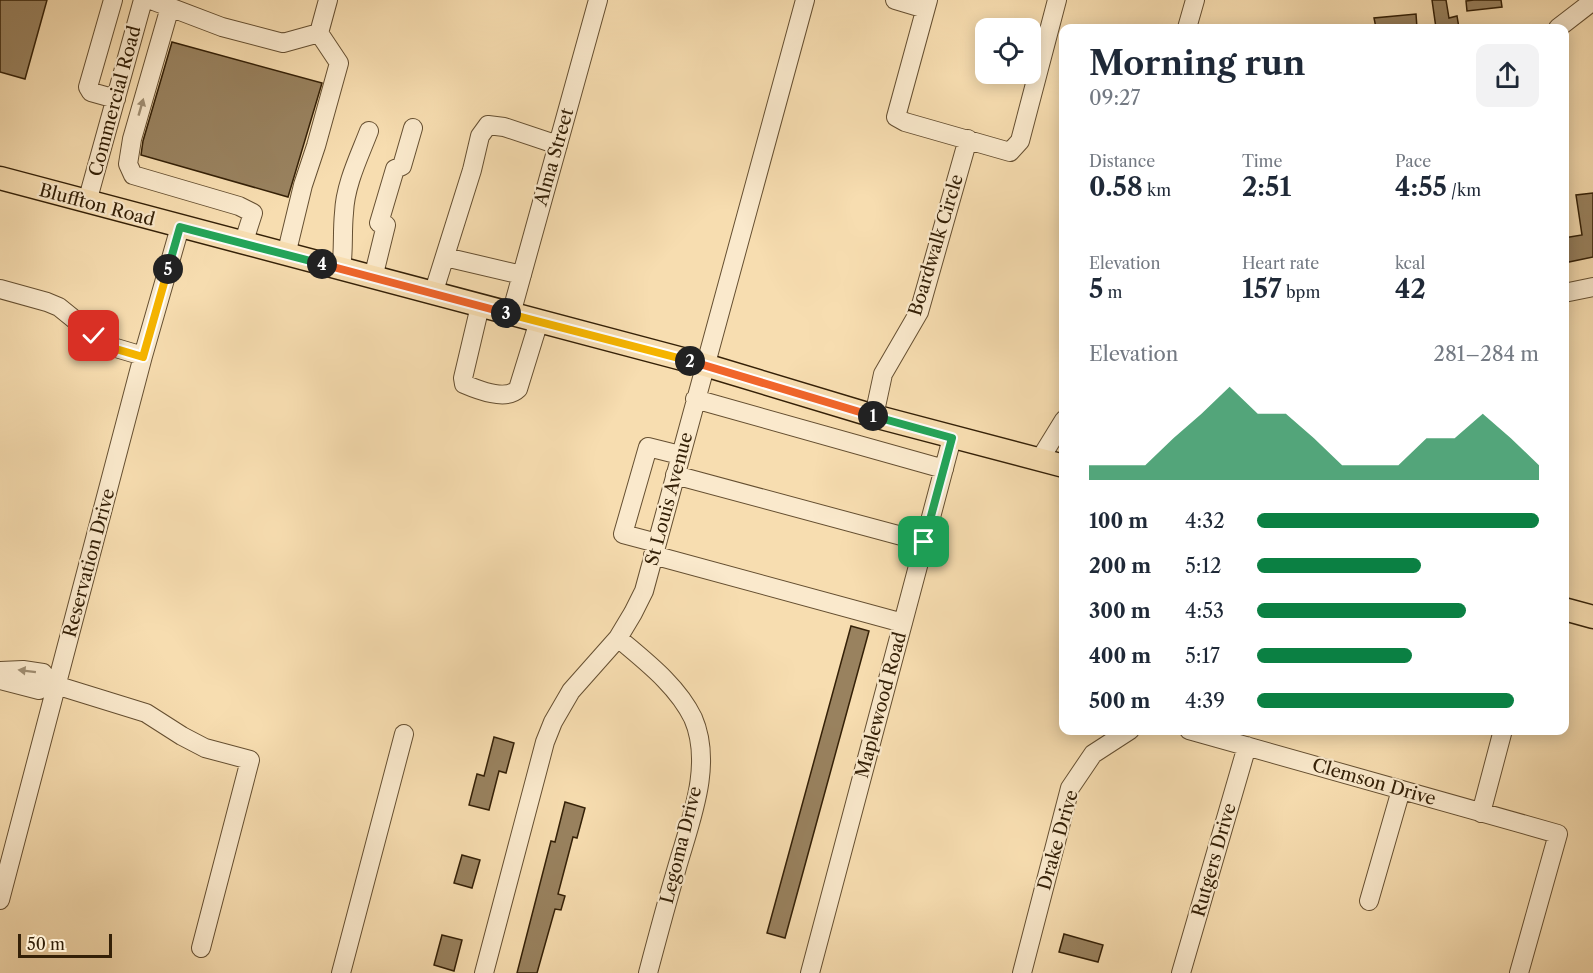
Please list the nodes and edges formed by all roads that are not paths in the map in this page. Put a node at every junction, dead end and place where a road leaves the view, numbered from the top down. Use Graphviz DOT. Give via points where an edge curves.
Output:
graph roads {
  1 [pos="113,0"];
  2 [pos="143,0"];
  3 [pos="151,0"];
  4 [pos="328,0"];
  5 [pos="598,0"];
  6 [pos="805,0"];
  7 [pos="895,0"];
  8 [pos="1057,0"];
  9 [pos="1195,0"];
  10 [pos="1593,1"];
  11 [pos="927,4"];
  12 [pos="170,7"];
  13 [pos="198,8"];
  14 [pos="1188,24"];
  15 [pos="1563,24"];
  16 [pos="319,33"];
  17 [pos="116,99"];
  18 [pos="412,128"];
  19 [pos="369,131"];
  20 [pos="968,139"];
  21 [pos="558,145"];
  22 [pos="0,178"];
  23 [pos="87,202"];
  24 [pos="180,227"];
  25 [pos="243,244"];
  26 [pos="286,255"];
  27 [pos="445,257"];
  28 [pos="341,270"];
  29 [pos="522,275"];
  30 [pos="373,278"];
  31 [pos="1593,287"];
  32 [pos="0,289"];
  33 [pos="1569,292"];
  34 [pos="433,294"];
  35 [pos="480,306"];
  36 [pos="511,314"];
  37 [pos="539,321"];
  38 [pos="143,357"];
  39 [pos="705,365"];
  40 [pos="695,399"];
  41 [pos="874,416"];
  42 [pos="1059,428"];
  43 [pos="952,438"];
  44 [pos="680,455"];
  45 [pos="1040,459"];
  46 [pos="1059,465"];
  47 [pos="944,469"];
  48 [pos="675,475"];
  49 [pos="924,542"];
  50 [pos="655,549"];
  51 [pos="1569,610"];
  52 [pos="1593,616"];
  53 [pos="903,623"];
  54 [pos="618,638"];
  55 [pos="0,671"];
  56 [pos="0,680"];
  57 [pos="53,684"];
  58 [pos="404,734"];
  59 [pos="1122,735"];
  60 [pos="1207,735"];
  61 [pos="1502,735"];
  62 [pos="1246,746"];
  63 [pos="1401,790"];
  64 [pos="1481,813"];
  65 [pos="0,900"];
  66 [pos="1369,901"];
  67 [pos="201,948"];
  68 [pos="340,973"];
  69 [pos="484,973"];
  70 [pos="648,973"];
  71 [pos="810,973"];
  72 [pos="1022,973"];
  73 [pos="1181,973"];
  74 [pos="1520,973"];
  1 -- 17 [label="street" via="88,87 91,92"];
  2 -- 17 [label="street, Commercial Road"];
  3 -- 12 [label="street"];
  4 -- 16 [label="street"];
  5 -- 21 [label="street, Alma Street"];
  6 -- 39 [label="street, St Louis Avenue"];
  7 -- 11 [label="street"];
  8 -- 20 [label="street" via="1020,141 1010,152"];
  9 -- 14 [label="street"];
  10 -- 15 [label="street"];
  11 -- 20 [label="street" via="896,117"];
  12 -- 13 [label="street"];
  25 -- 12 [label="street, one-way" via="253,213 133,175 128,164"];
  13 -- 16 [label="street" via="222,27 283,43"];
  16 -- 26 [label="street" via="339,63"];
  17 -- 23 [label="street, Commercial Road"];
  18 -- 30 [label="street" via="402,166 394,169 379,223 386,225"];
  19 -- 28 [label="street" via="344,211"];
  20 -- 41 [label="street, Boardwalk Circle" via="919,312 883,374"];
  21 -- 27 [label="street" via="489,125 480,136"];
  21 -- 29 [label="street, Alma Street"];
  22 -- 23 [label="main road, Bluffton Road"];
  23 -- 24 [label="main road, Bluffton Road"];
  24 -- 25 [label="main road, Bluffton Road"];
  24 -- 38 [label="street, Reservation Drive"];
  25 -- 26 [label="main road, Bluffton Road"];
  26 -- 28 [label="main road, Bluffton Road"];
  27 -- 29 [label="street"];
  27 -- 34 [label="street"];
  28 -- 30 [label="main road, Bluffton Road"];
  29 -- 36 [label="street, Alma Street"];
  30 -- 34 [label="main road, Bluffton Road"];
  31 -- 33 [label="street"];
  32 -- 38 [label="street" via="59,307 106,345"];
  34 -- 35 [label="main road, Bluffton Road"];
  35 -- 36 [label="main road, Bluffton Road"];
  35 -- 37 [label="street" via="463,378 464,384 471,387 513,394 518,389"];
  36 -- 37 [label="main road, Bluffton Road"];
  37 -- 39 [label="main road, Bluffton Road"];
  38 -- 57 [label="street, Reservation Drive"];
  39 -- 40 [label="street, St Louis Avenue"];
  39 -- 41 [label="main road, Bluffton Road"];
  40 -- 44 [label="street, St Louis Avenue"];
  40 -- 47 [label="street"];
  41 -- 43 [label="main road, Bluffton Road"];
  42 -- 45 [label="street"];
  43 -- 45 [label="main road, Bluffton Road"];
  43 -- 47 [label="street, Maplewood Road"];
  44 -- 48 [label="street, St Louis Avenue"];
  44 -- 50 [label="street" via="648,447 623,534"];
  45 -- 46 [label="main road, Bluffton Road"];
  47 -- 49 [label="street, Maplewood Road"];
  48 -- 49 [label="street"];
  48 -- 50 [label="street, St Louis Avenue"];
  49 -- 53 [label="street, Maplewood Road"];
  50 -- 53 [label="street"];
  50 -- 54 [label="street, St Louis Avenue" via="644,591"];
  51 -- 52 [label="main road"];
  53 -- 71 [label="street, Maplewood Road"];
  54 -- 69 [label="street, St Louis Avenue" via="571,691 545,742"];
  54 -- 70 [label="street, Legoma Drive" via="679,696 700,741 695,800"];
  57 -- 55 [label="street, one-way" via="43,673"];
  56 -- 57 [label="street" via="39,690"];
  57 -- 65 [label="street, Reservation Drive"];
  57 -- 67 [label="street" via="146,713 205,748 250,760"];
  58 -- 68 [label="street"];
  59 -- 72 [label="street, Drake Drive" via="1093,754 1070,788"];
  60 -- 62 [label="street, Clemson Drive"];
  61 -- 64 [label="street"];
  62 -- 63 [label="street, Clemson Drive"];
  62 -- 73 [label="street, Rutgers Drive"];
  63 -- 64 [label="street, Clemson Drive"];
  63 -- 66 [label="street"];
  64 -- 74 [label="street, Clemson Drive" via="1558,834"];
}
